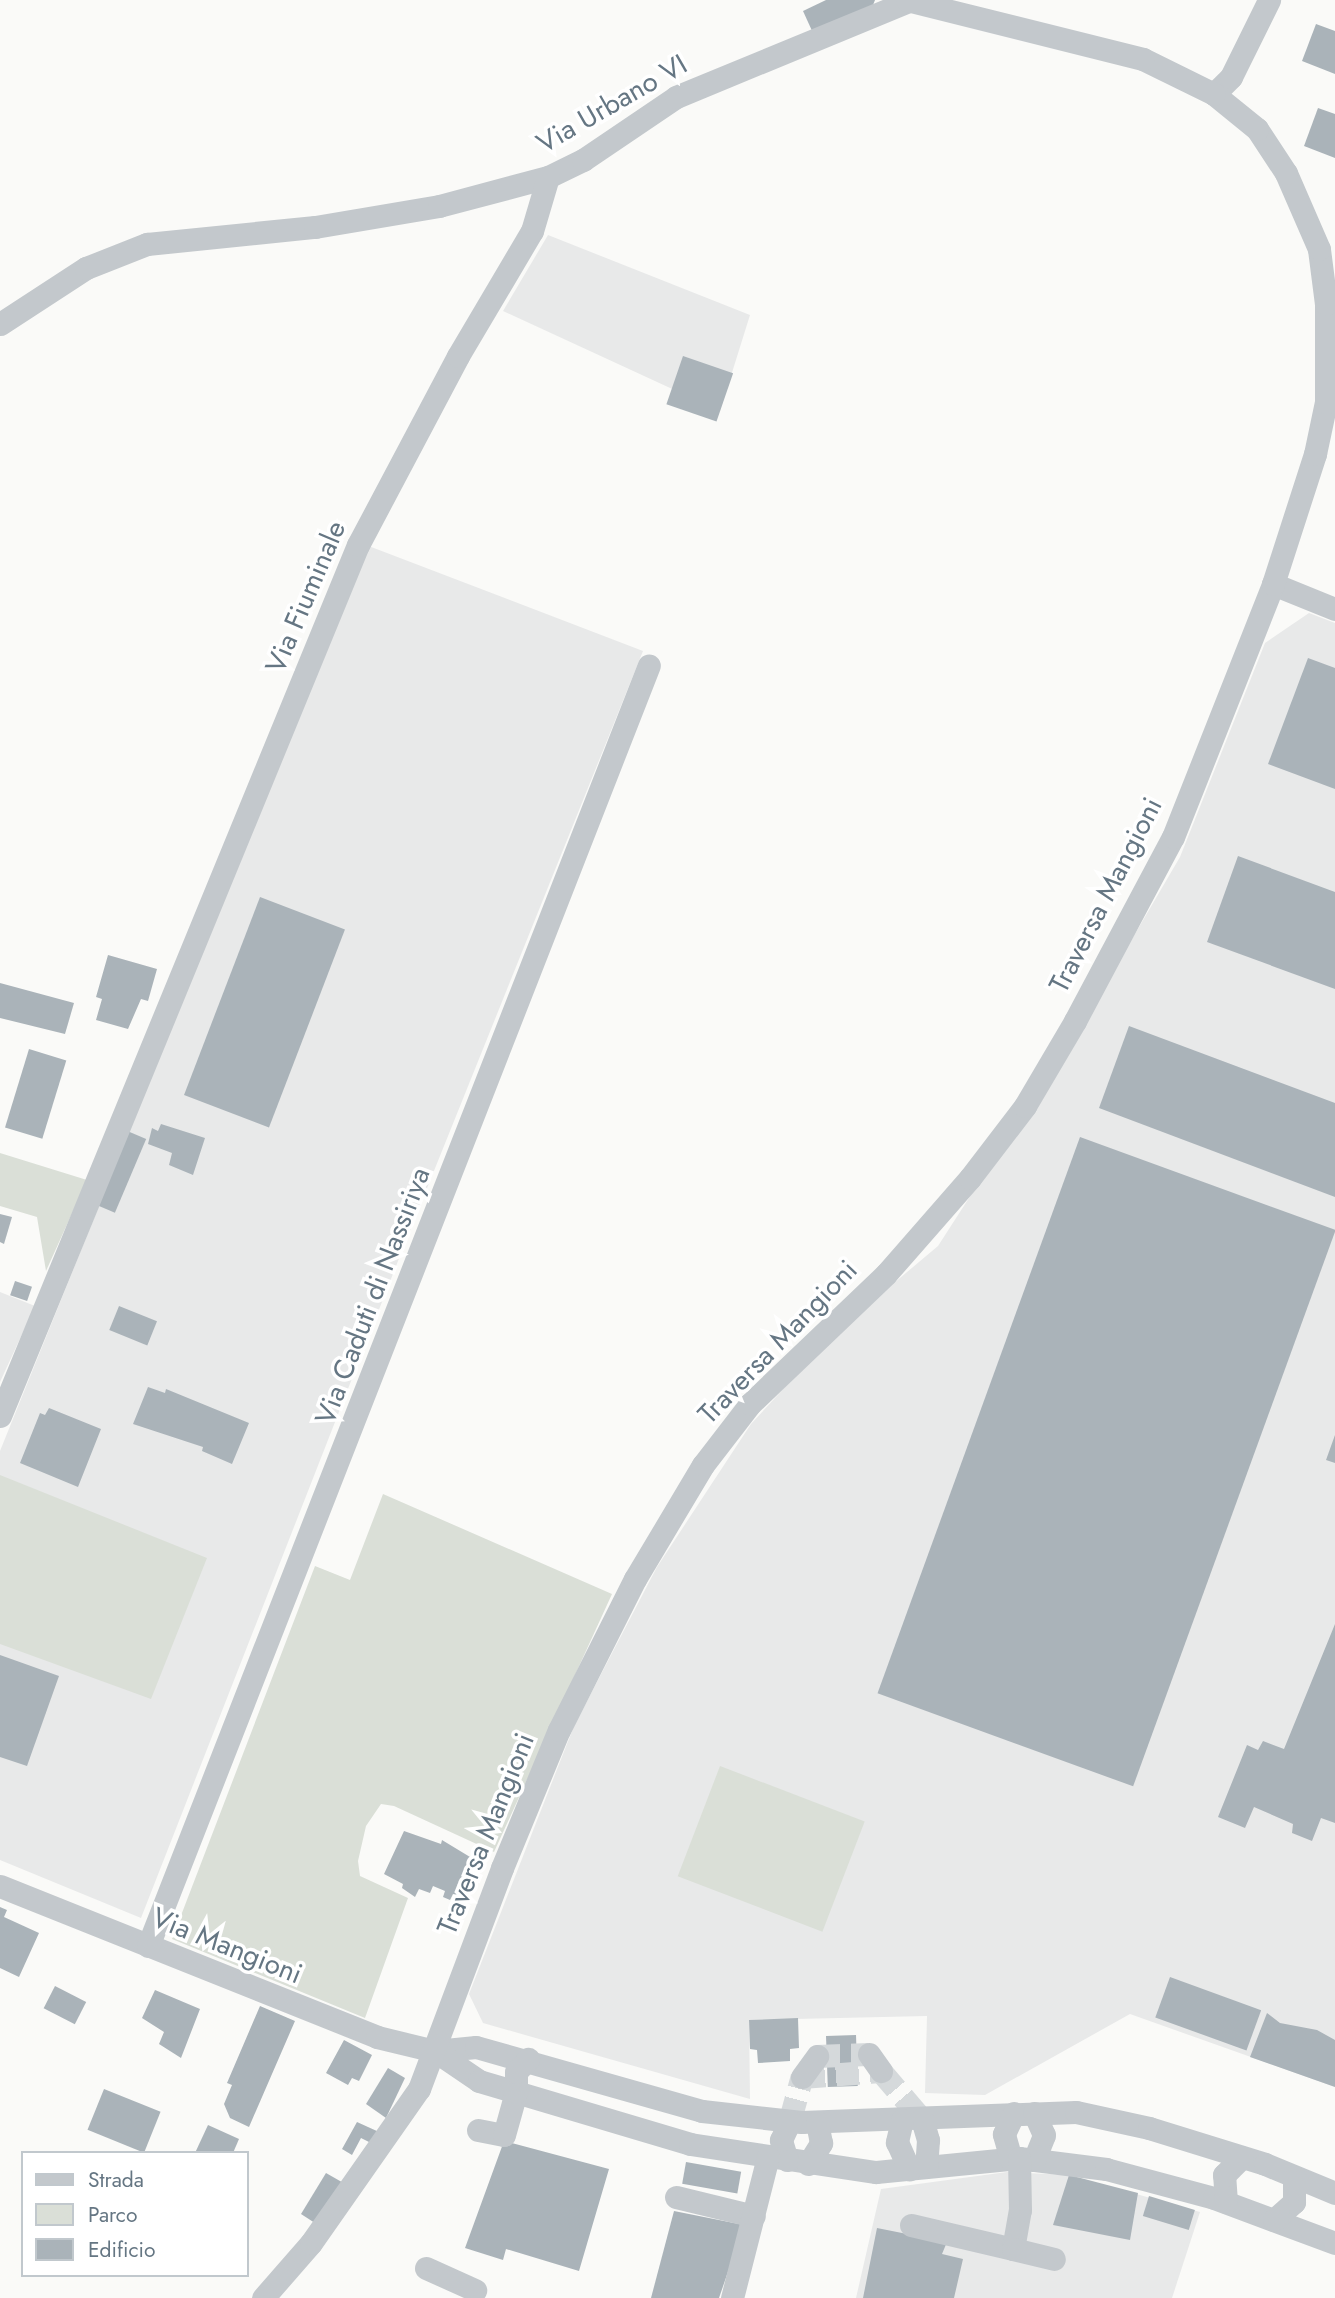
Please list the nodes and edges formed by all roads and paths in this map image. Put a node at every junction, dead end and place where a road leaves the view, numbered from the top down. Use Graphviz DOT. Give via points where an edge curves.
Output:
graph roads {
  1 [pos="1269,0"];
  2 [pos="908,1"];
  3 [pos="1214,94"];
  4 [pos="548,177"];
  5 [pos="1331,307"];
  6 [pos="0,324"];
  7 [pos="1273,584"];
  8 [pos="1335,609"];
  9 [pos="649,665"];
  10 [pos="0,1416"];
  11 [pos="0,1886"];
  12 [pos="148,1946"];
  13 [pos="435,2051"];
  14 [pos="817,2056"];
  15 [pos="533,2060"];
  16 [pos="802,2077"];
  17 [pos="522,2094"];
  18 [pos="646,2094"];
  19 [pos="1024,2113"];
  20 [pos="912,2119"];
  21 [pos="790,2121"];
  22 [pos="817,2122"];
  23 [pos="636,2129"];
  24 [pos="478,2130"];
  25 [pos="1242,2157"];
  26 [pos="1021,2159"];
  27 [pos="788,2160"];
  28 [pos="918,2168"];
  29 [pos="1294,2176"];
  30 [pos="1335,2193"];
  31 [pos="676,2197"];
  32 [pos="1226,2203"];
  33 [pos="754,2216"];
  34 [pos="1274,2220"];
  35 [pos="911,2225"];
  36 [pos="1335,2243"];
  37 [pos="1013,2249"];
  38 [pos="1054,2259"];
  39 [pos="426,2269"];
  40 [pos="475,2290"];
  41 [pos="262,2298"];
  42 [pos="732,2298"];
  1 -- 3 [label="street" via="1231,77"];
  2 -- 3 [label="street, Via Urbano VI" via="982,22 1102,46 1143,59"];
  2 -- 4 [label="street, Via Urbano VI" via="676,97 583,160"];
  3 -- 5 [label="street, Via Urbano VI" via="1257,129 1286,173 1319,249"];
  4 -- 6 [label="street, Via Urbano VI" via="439,206 315,227 147,244 86,268"];
  4 -- 10 [label="street, Via Fiuminale" via="532,231 458,356 358,545"];
  5 -- 7 [label="street, Traversa Mangioni" via="1326,402 1315,454"];
  7 -- 8 [label="street"];
  7 -- 13 [label="street, Traversa Mangioni" via="1173,838 1025,1106 970,1178 886,1273 750,1404 703,1465 655,1543 559,1730"];
  9 -- 12 [label="street, Via Caduti di Nassiriya"];
  11 -- 12 [label="street, Via Mangioni"];
  12 -- 13 [label="street, Via Mangioni" via="377,2037"];
  13 -- 15 [label="street, Via Mangioni" via="477,2047"];
  13 -- 17 [label="street, Via Mangioni" via="479,2081"];
  13 -- 41 [label="street, Traversa Mangioni" via="419,2089 374,2155 311,2243"];
  14 -- 16 [label="street"];
  15 -- 17 [label="street" via="536,2080"];
  15 -- 18 [label="street, Via Mangioni"];
  17 -- 23 [label="street, Via Mangioni"];
  17 -- 24 [label="street" via="505,2135"];
  18 -- 21 [label="street, Via Mangioni" via="702,2111"];
  18 -- 23 [label="street" via="653,2115"];
  19 -- 20 [label="street, Via Mangioni"];
  19 -- 25 [label="street, Via Mangioni" via="1076,2112"];
  19 -- 26 [label="street" via="1004,2134"];
  19 -- 26 [label="street" via="1044,2135"];
  20 -- 22 [label="street, Via Mangioni"];
  20 -- 28 [label="street" via="928,2140"];
  21 -- 22 [label="street, Via Mangioni"];
  21 -- 27 [label="street" via="781,2140"];
  22 -- 27 [label="street" via="821,2143"];
  23 -- 27 [label="street, Via Mangioni" via="690,2144"];
  25 -- 29 [label="street, Via Mangioni"];
  25 -- 32 [label="street" via="1224,2175"];
  26 -- 28 [label="street, Via Mangioni"];
  26 -- 32 [label="street, Via Mangioni" via="1106,2169"];
  26 -- 37 [label="street" via="1020,2210"];
  27 -- 28 [label="street, Via Mangioni" via="876,2172"];
  27 -- 33 [label="street"];
  29 -- 30 [label="street, Via Mangioni"];
  29 -- 34 [label="street" via="1294,2202"];
  31 -- 33 [label="street"];
  32 -- 34 [label="street, Via Mangioni"];
  33 -- 42 [label="street"];
  34 -- 36 [label="street, Via Mangioni"];
  35 -- 37 [label="street"];
  37 -- 38 [label="street"];
  39 -- 40 [label="street"];
}
